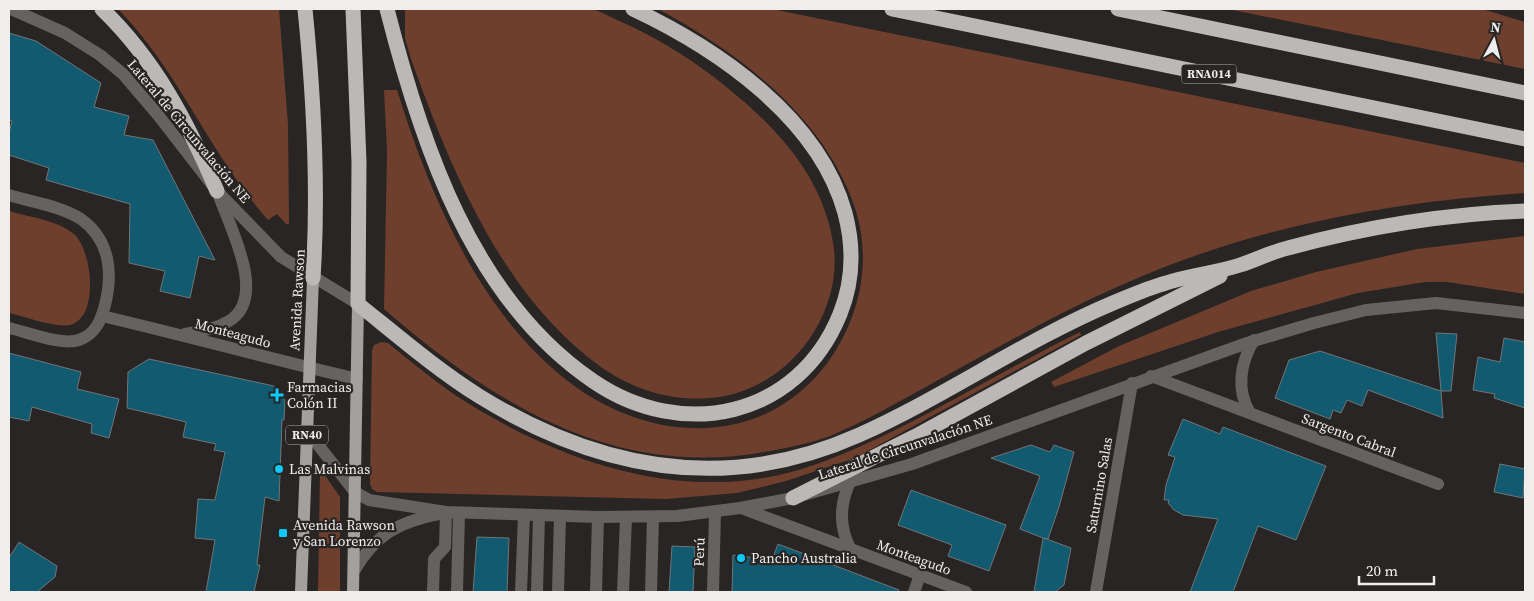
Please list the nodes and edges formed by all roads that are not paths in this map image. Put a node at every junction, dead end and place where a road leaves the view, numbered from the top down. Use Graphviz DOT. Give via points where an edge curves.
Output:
graph roads {
  1 [pos="11,9"];
  2 [pos="102,9"];
  3 [pos="305,9"];
  4 [pos="353,9"];
  5 [pos="633,9"];
  6 [pos="892,9"];
  7 [pos="1118,9"];
  8 [pos="387,10"];
  9 [pos="1525,93"];
  10 [pos="1525,140"];
  11 [pos="217,191"];
  12 [pos="9,196"];
  13 [pos="1525,211"];
  14 [pos="1240,265"];
  15 [pos="313,278"];
  16 [pos="358,304"];
  17 [pos="1525,313"];
  18 [pos="102,316"];
  19 [pos="9,328"];
  20 [pos="183,335"];
  21 [pos="1254,340"];
  22 [pos="310,368"];
  23 [pos="1151,376"];
  24 [pos="357,379"];
  25 [pos="1132,383"];
  26 [pos="1250,414"];
  27 [pos="308,432"];
  28 [pos="864,463"];
  29 [pos="850,482"];
  30 [pos="1438,484"];
  31 [pos="355,492"];
  32 [pos="793,498"];
  33 [pos="740,508"];
  34 [pos="446,512"];
  35 [pos="715,512"];
  36 [pos="459,513"];
  37 [pos="524,514"];
  38 [pos="539,515"];
  39 [pos="560,516"];
  40 [pos="598,517"];
  41 [pos="626,517"];
  42 [pos="653,517"];
  43 [pos="851,550"];
  44 [pos="354,572"];
  45 [pos="920,575"];
  46 [pos="302,592"];
  47 [pos="353,592"];
  48 [pos="433,592"];
  49 [pos="457,592"];
  50 [pos="521,592"];
  51 [pos="537,592"];
  52 [pos="558,592"];
  53 [pos="596,592"];
  54 [pos="624,592"];
  55 [pos="651,592"];
  56 [pos="713,592"];
  57 [pos="914,592"];
  58 [pos="966,592"];
  59 [pos="1096,592"];
  1 -- 11 [label="street, Lateral de Circunvalación NE" via="65,33 100,54 123,74"];
  2 -- 11 [label="highway" via="142,52 172,96"];
  3 -- 15 [label="highway, Avenida Rawson / RN40" via="313,86 317,182"];
  4 -- 16 [label="highway" via="359,162"];
  5 -- 8 [label="highway" via="696,42 779,109 796,126 826,168 845,214 851,261 849,283 834,328 821,351 792,382 774,395 738,409 695,415 631,401 593,382 576,369 521,313 487,267 450,200 418,117"];
  6 -- 10 [label="highway, RNA014"];
  7 -- 9 [label="highway"];
  11 -- 15 [label="street, Lateral de Circunvalación NE" via="281,257"];
  11 -- 20 [label="street" via="244,268 247,298 230,320"];
  12 -- 18 [label="street" via="72,214 94,231 106,251 110,274"];
  13 -- 14 [label="highway" via="1447,217 1363,230 1285,249"];
  14 -- 16 [label="highway" via="1166,282 1113,303 1071,322 894,418 832,446 772,462 712,469 643,463 595,451 557,436 470,390"];
  14 -- 28 [label="highway" via="1086,343"];
  15 -- 16 [label="street, Lateral de Circunvalación NE"];
  15 -- 22 [label="main road, Avenida Rawson / RN40"];
  16 -- 24 [label="main road"];
  17 -- 21 [label="street, Lateral de Circunvalación NE" via="1436,303 1402,305 1366,310"];
  18 -- 19 [label="street" via="94,331 70,342"];
  18 -- 20 [label="street, Monteagudo"];
  20 -- 22 [label="street, Monteagudo"];
  21 -- 23 [label="street, Lateral de Circunvalación NE"];
  21 -- 26 [label="street" via="1243,364 1241,382"];
  22 -- 24 [label="street, Monteagudo"];
  22 -- 27 [label="main road, Avenida Rawson / RN40"];
  23 -- 25 [label="street, Lateral de Circunvalación NE"];
  23 -- 26 [label="street, Sargento Cabral"];
  24 -- 31 [label="main road"];
  25 -- 29 [label="street, Lateral de Circunvalación NE" via="912,464"];
  25 -- 59 [label="street, Saturnino Salas"];
  26 -- 30 [label="street, Sargento Cabral"];
  27 -- 31 [label="street, Lateral de Circunvalación NE"];
  27 -- 46 [label="main road, Avenida Rawson / RN40"];
  28 -- 29 [label="street"];
  28 -- 32 [label="highway"];
  29 -- 32 [label="street, Lateral de Circunvalación NE"];
  29 -- 43 [label="street" via="844,496 842,515"];
  31 -- 34 [label="street, Lateral de Circunvalación NE" via="369,500"];
  31 -- 44 [label="main road"];
  32 -- 33 [label="street, Lateral de Circunvalación NE"];
  33 -- 35 [label="street, Lateral de Circunvalación NE"];
  33 -- 43 [label="street, Monteagudo"];
  34 -- 36 [label="street, Lateral de Circunvalación NE"];
  34 -- 44 [label="street" via="412,519 393,529 365,553"];
  34 -- 48 [label="street" via="445,547 434,559"];
  35 -- 42 [label="street, Lateral de Circunvalación NE"];
  35 -- 56 [label="street, Perú"];
  36 -- 37 [label="street, Lateral de Circunvalación NE"];
  36 -- 49 [label="street"];
  37 -- 38 [label="street, Lateral de Circunvalación NE"];
  37 -- 50 [label="street"];
  38 -- 39 [label="street, Lateral de Circunvalación NE"];
  38 -- 51 [label="street"];
  39 -- 40 [label="street, Lateral de Circunvalación NE"];
  39 -- 52 [label="street"];
  40 -- 41 [label="street, Lateral de Circunvalación NE"];
  40 -- 53 [label="street"];
  41 -- 42 [label="street, Lateral de Circunvalación NE"];
  41 -- 54 [label="street"];
  42 -- 55 [label="street"];
  43 -- 45 [label="street, Monteagudo"];
  44 -- 47 [label="main road"];
  45 -- 57 [label="street"];
  45 -- 58 [label="street, Monteagudo"];
}
